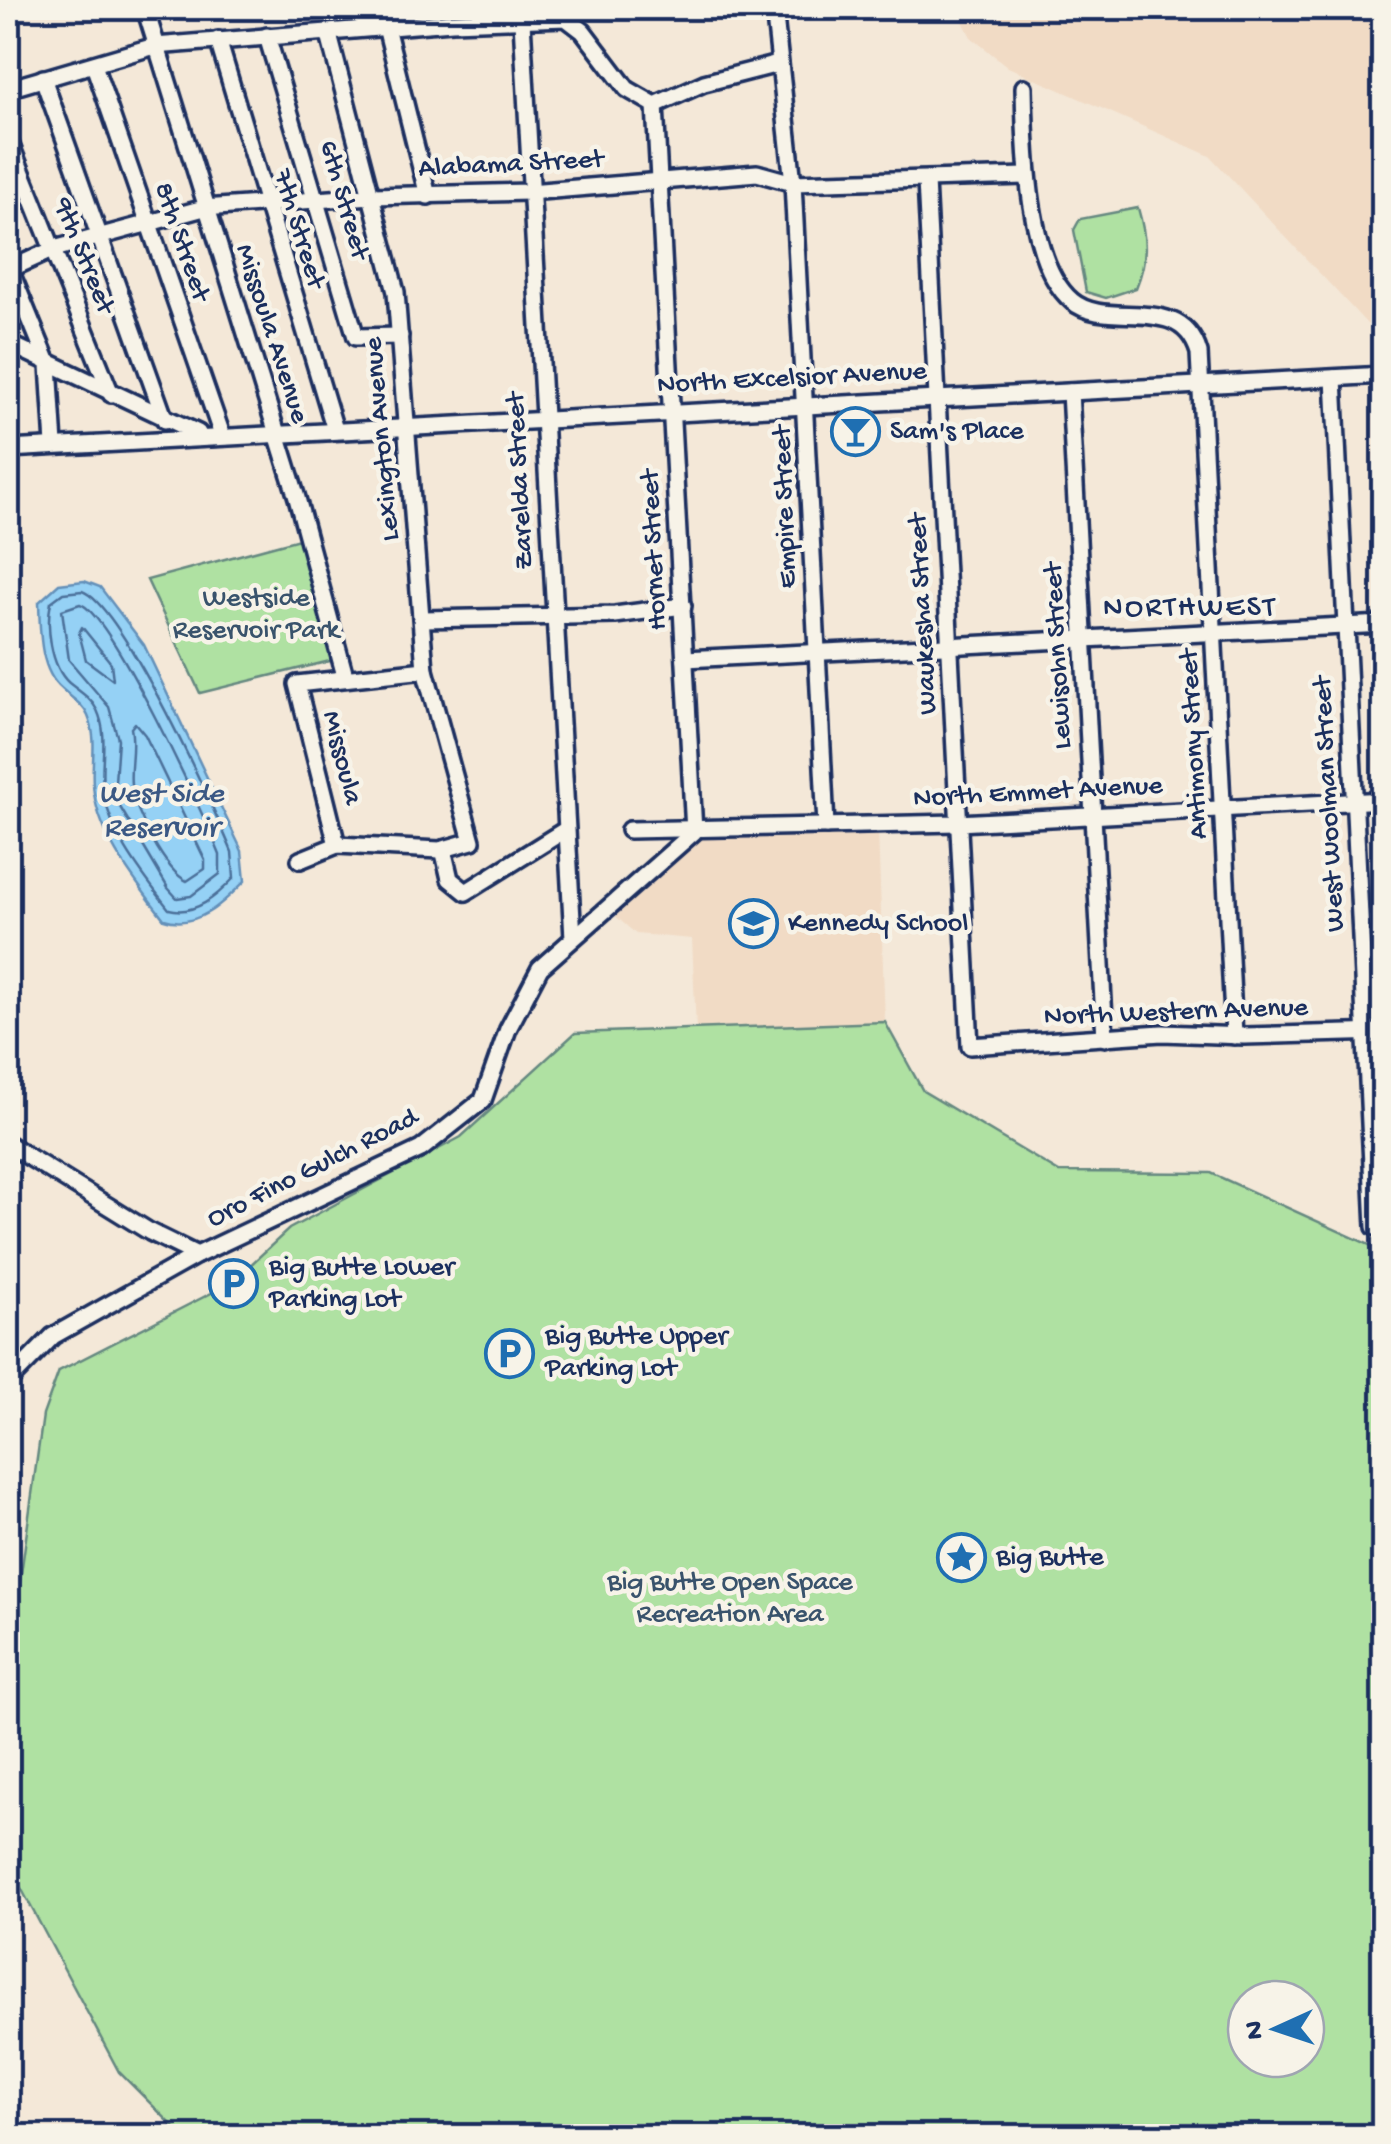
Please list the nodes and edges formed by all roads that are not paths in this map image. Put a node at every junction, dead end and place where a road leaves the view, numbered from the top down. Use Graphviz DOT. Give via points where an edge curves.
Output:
graph roads {
  1 [pos="774,8"];
  2 [pos="144,12"];
  3 [pos="522,22"];
  4 [pos="386,27"];
  5 [pos="329,34"];
  6 [pos="267,36"];
  7 [pos="218,40"];
  8 [pos="155,46"];
  9 [pos="778,64"];
  10 [pos="94,65"];
  11 [pos="43,78"];
  12 [pos="1024,87"];
  13 [pos="8,88"];
  14 [pos="655,105"];
  15 [pos="8,138"];
  16 [pos="1026,176"];
  17 [pos="662,180"];
  18 [pos="926,181"];
  19 [pos="793,183"];
  20 [pos="529,192"];
  21 [pos="372,196"];
  22 [pos="428,196"];
  23 [pos="317,199"];
  24 [pos="264,206"];
  25 [pos="204,208"];
  26 [pos="147,221"];
  27 [pos="101,236"];
  28 [pos="54,249"];
  29 [pos="8,268"];
  30 [pos="400,336"];
  31 [pos="8,342"];
  32 [pos="49,364"];
  33 [pos="1384,376"];
  34 [pos="1334,378"];
  35 [pos="1202,386"];
  36 [pos="1070,392"];
  37 [pos="111,394"];
  38 [pos="939,396"];
  39 [pos="807,404"];
  40 [pos="673,410"];
  41 [pos="542,419"];
  42 [pos="165,420"];
  43 [pos="407,424"];
  44 [pos="335,430"];
  45 [pos="276,432"];
  46 [pos="222,435"];
  47 [pos="203,436"];
  48 [pos="54,445"];
  49 [pos="8,449"];
  50 [pos="8,478"];
  51 [pos="8,490"];
  52 [pos="683,606"];
  53 [pos="554,613"];
  54 [pos="423,619"];
  55 [pos="1384,624"];
  56 [pos="1346,626"];
  57 [pos="1216,633"];
  58 [pos="1083,639"];
  59 [pos="950,646"];
  60 [pos="817,653"];
  61 [pos="685,658"];
  62 [pos="425,670"];
  63 [pos="345,676"];
  64 [pos="1384,800"];
  65 [pos="1356,801"];
  66 [pos="1223,808"];
  67 [pos="1092,816"];
  68 [pos="958,823"];
  69 [pos="826,826"];
  70 [pos="565,830"];
  71 [pos="629,830"];
  72 [pos="694,832"];
  73 [pos="338,844"];
  74 [pos="443,849"];
  75 [pos="300,860"];
  76 [pos="573,938"];
  77 [pos="1375,1032"];
  78 [pos="1234,1036"];
  79 [pos="1105,1038"];
  80 [pos="970,1046"];
  81 [pos="8,1144"];
  82 [pos="1375,1227"];
  83 [pos="197,1255"];
  84 [pos="8,1297"];
  85 [pos="8,1363"];
  86 [pos="8,1382"];
  1 -- 9 [label="street, Empire Street"];
  2 -- 8 [label="street, Missoula Avenue"];
  3 -- 4 [label="street"];
  3 -- 14 [label="street" via="566,18 627,89"];
  3 -- 20 [label="street, Zarelda Street"];
  4 -- 5 [label="street"];
  4 -- 22 [label="street"];
  5 -- 6 [label="street"];
  5 -- 21 [label="street, Lexington Avenue"];
  6 -- 7 [label="street"];
  6 -- 23 [label="street, 6th Street"];
  7 -- 8 [label="street"];
  7 -- 24 [label="street, 7th Street"];
  8 -- 10 [label="street"];
  8 -- 25 [label="street, Missoula Avenue"];
  9 -- 14 [label="street" via="704,83"];
  9 -- 19 [label="street, Empire Street"];
  10 -- 11 [label="street"];
  10 -- 26 [label="street, 8th Street"];
  11 -- 13 [label="street"];
  11 -- 27 [label="street"];
  12 -- 16 [label="street"];
  14 -- 17 [label="street, Hornet Street"];
  15 -- 28 [label="street, 9th Street"];
  16 -- 18 [label="street, Alabama Street"];
  16 -- 35 [label="street, Antimony Street" via="1062,289 1075,304 1094,310 1147,312 1175,323 1197,345"];
  17 -- 19 [label="street, Alabama Street" via="756,173"];
  17 -- 20 [label="street, Alabama Street"];
  17 -- 40 [label="street, Hornet Street"];
  18 -- 19 [label="street, Alabama Street"];
  18 -- 38 [label="street, Waukesha Street"];
  19 -- 39 [label="street, Empire Street"];
  20 -- 22 [label="street, Alabama Street"];
  20 -- 41 [label="street, Zarelda Street"];
  21 -- 22 [label="street, Alabama Street"];
  21 -- 23 [label="street, Alabama Street"];
  21 -- 30 [label="street, Lexington Avenue"];
  23 -- 24 [label="street, Alabama Street"];
  23 -- 30 [label="street, 6th Street" via="356,337"];
  24 -- 25 [label="street, Alabama Street"];
  24 -- 44 [label="street, 7th Street"];
  25 -- 26 [label="street, Alabama Street"];
  25 -- 45 [label="street, Missoula Avenue"];
  26 -- 27 [label="street, Alabama Street"];
  26 -- 46 [label="street, 8th Street"];
  27 -- 28 [label="street, Alabama Street"];
  27 -- 42 [label="street"];
  28 -- 29 [label="street, Alabama Street"];
  28 -- 37 [label="street, 9th Street"];
  29 -- 32 [label="street"];
  30 -- 43 [label="street, Lexington Avenue"];
  31 -- 32 [label="street"];
  32 -- 37 [label="street"];
  32 -- 48 [label="street"];
  33 -- 34 [label="street, North Excelsior Avenue"];
  34 -- 35 [label="street, North Excelsior Avenue"];
  34 -- 56 [label="street, West Woolman Street"];
  35 -- 36 [label="street, North Excelsior Avenue"];
  35 -- 57 [label="street, Antimony Street"];
  36 -- 38 [label="street, North Excelsior Avenue"];
  36 -- 58 [label="street, Lewisohn Street"];
  37 -- 42 [label="street"];
  38 -- 39 [label="street, North Excelsior Avenue"];
  38 -- 59 [label="street, Waukesha Street"];
  39 -- 40 [label="street, North Excelsior Avenue"];
  39 -- 60 [label="street, Empire Street"];
  40 -- 41 [label="street, North Excelsior Avenue"];
  40 -- 52 [label="street, Hornet Street"];
  41 -- 43 [label="street, North Excelsior Avenue"];
  41 -- 53 [label="street, Zarelda Street"];
  42 -- 47 [label="street"];
  43 -- 44 [label="street, North Excelsior Avenue"];
  43 -- 54 [label="street, Lexington Avenue"];
  44 -- 45 [label="street, North Excelsior Avenue"];
  45 -- 46 [label="street, North Excelsior Avenue"];
  45 -- 63 [label="street, Missoula Avenue"];
  46 -- 47 [label="street, North Excelsior Avenue"];
  47 -- 48 [label="street, North Excelsior Avenue"];
  48 -- 49 [label="street, North Excelsior Avenue"];
  50 -- 51 [label="street"];
  52 -- 53 [label="street" via="615,615"];
  52 -- 61 [label="street, Hornet Street"];
  53 -- 54 [label="street"];
  53 -- 70 [label="street, Zarelda Street"];
  54 -- 62 [label="street, Lexington Avenue"];
  55 -- 56 [label="street"];
  56 -- 57 [label="street"];
  56 -- 65 [label="street, West Woolman Street"];
  57 -- 58 [label="street"];
  57 -- 66 [label="street, Antimony Street"];
  58 -- 59 [label="street"];
  58 -- 67 [label="street, Lewisohn Street"];
  59 -- 60 [label="street"];
  59 -- 68 [label="street, Waukesha Street"];
  60 -- 61 [label="street"];
  60 -- 69 [label="street, Empire Street"];
  61 -- 72 [label="street, Hornet Street"];
  62 -- 63 [label="street"];
  62 -- 74 [label="street, Lexington Avenue" via="472,841"];
  63 -- 73 [label="street, Missoula" via="296,684"];
  64 -- 65 [label="street, North Emmet Avenue"];
  65 -- 66 [label="street, North Emmet Avenue"];
  65 -- 77 [label="street, West Woolman Street"];
  66 -- 67 [label="street, North Emmet Avenue"];
  66 -- 78 [label="street, Antimony Street"];
  67 -- 68 [label="street, North Emmet Avenue"];
  67 -- 79 [label="street, Lewisohn Street"];
  68 -- 69 [label="street, North Emmet Avenue"];
  68 -- 80 [label="street, Waukesha Street"];
  69 -- 72 [label="street, North Emmet Avenue"];
  70 -- 74 [label="street" via="466,892 450,880"];
  70 -- 76 [label="street, Zarelda Street"];
  71 -- 72 [label="street, North Emmet Avenue"];
  72 -- 76 [label="street"];
  73 -- 74 [label="street"];
  73 -- 75 [label="street"];
  76 -- 83 [label="street, Oro Fino Gulch Road" via="540,968 508,1029 483,1100 421,1149"];
  77 -- 78 [label="street, North Western Avenue"];
  77 -- 82 [label="street, West Woolman Street"];
  78 -- 79 [label="street, North Western Avenue"];
  79 -- 80 [label="street, North Western Avenue"];
  81 -- 83 [label="street"];
  83 -- 86 [label="street, Oro Fino Gulch Road" via="53,1336"];
  84 -- 85 [label="street"];
}
